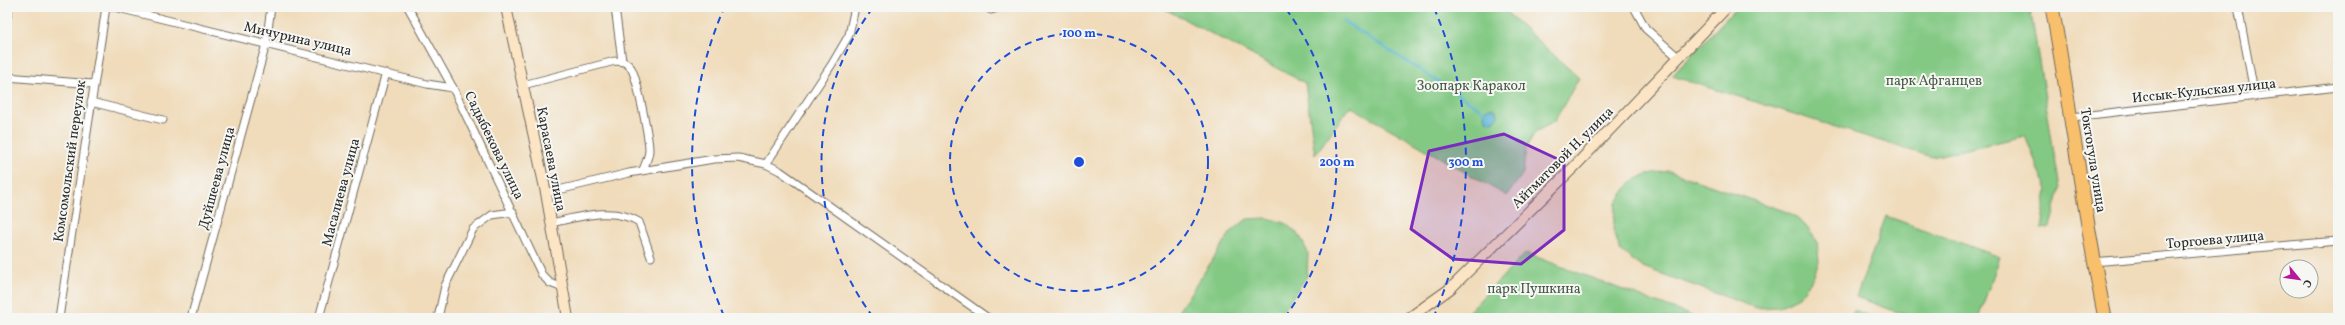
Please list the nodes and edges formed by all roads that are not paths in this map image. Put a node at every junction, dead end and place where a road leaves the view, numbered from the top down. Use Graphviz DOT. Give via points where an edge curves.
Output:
graph roads {
  1 [pos="9,7"];
  2 [pos="106,7"];
  3 [pos="114,7"];
  4 [pos="271,7"];
  5 [pos="408,7"];
  6 [pos="506,7"];
  7 [pos="615,7"];
  8 [pos="855,7"];
  9 [pos="986,7"];
  10 [pos="1000,7"];
  11 [pos="1634,7"];
  12 [pos="1727,7"];
  13 [pos="2052,7"];
  14 [pos="2238,7"];
  15 [pos="7,17"];
  16 [pos="266,44"];
  17 [pos="1679,58"];
  18 [pos="622,61"];
  19 [pos="386,73"];
  20 [pos="7,77"];
  21 [pos="93,84"];
  22 [pos="523,84"];
  23 [pos="2338,87"];
  24 [pos="453,88"];
  25 [pos="2255,97"];
  26 [pos="91,102"];
  27 [pos="2072,117"];
  28 [pos="163,120"];
  29 [pos="766,164"];
  30 [pos="643,170"];
  31 [pos="546,193"];
  32 [pos="513,212"];
  33 [pos="551,223"];
  34 [pos="2338,241"];
  35 [pos="651,257"];
  36 [pos="2093,262"];
  37 [pos="563,288"];
  38 [pos="59,318"];
  39 [pos="191,318"];
  40 [pos="319,318"];
  41 [pos="438,318"];
  42 [pos="568,318"];
  43 [pos="988,318"];
  44 [pos="1409,318"];
  45 [pos="2105,318"];
  1 -- 15 [label="street"];
  2 -- 21 [label="street, Комсомольский переулок"];
  3 -- 16 [label="street, Мичурина улица"];
  4 -- 16 [label="street, Дуйшеева улица"];
  5 -- 24 [label="street, Садыбекова улица"];
  6 -- 22 [label="main road, Карасаева улица"];
  7 -- 18 [label="street"];
  8 -- 29 [label="street" via="849,35"];
  9 -- 10 [label="street" via="991,10"];
  11 -- 17 [label="street" via="1646,29"];
  12 -- 17 [label="main road, Айтматовой Н. улица"];
  13 -- 27 [label="highway, Токтогула улица"];
  14 -- 25 [label="street"];
  16 -- 19 [label="street, Мичурина улица"];
  16 -- 39 [label="street, Дуйшеева улица"];
  17 -- 44 [label="main road, Айтматовой Н. улица" via="1574,167 1450,288"];
  18 -- 22 [label="street"];
  18 -- 30 [label="street" via="634,74 648,138 649,151"];
  19 -- 24 [label="street, Мичурина улица"];
  19 -- 40 [label="street, Масалиева улица"];
  20 -- 21 [label="street"];
  21 -- 26 [label="street, Комсомольский переулок"];
  22 -- 31 [label="main road, Карасаева улица"];
  23 -- 25 [label="street, Иссык-Кульская улица"];
  24 -- 32 [label="street, Садыбекова улица"];
  25 -- 27 [label="street, Иссык-Кульская улица"];
  26 -- 28 [label="street"];
  26 -- 38 [label="street, Комсомольский переулок"];
  27 -- 36 [label="highway, Токтогула улица"];
  29 -- 30 [label="street" via="738,158 714,159"];
  29 -- 43 [label="street" via="780,171"];
  30 -- 31 [label="street"];
  31 -- 33 [label="main road, Карасаева улица"];
  32 -- 37 [label="street, Садыбекова улица" via="542,274 550,283"];
  32 -- 41 [label="street" via="492,215 473,229 445,286"];
  33 -- 35 [label="street" via="596,214 631,217 639,222"];
  33 -- 37 [label="main road, Карасаева улица"];
  34 -- 36 [label="street, Торгоева улица"];
  36 -- 45 [label="highway, Токтогула улица"];
  37 -- 42 [label="main road, Карасаева улица"];
}
